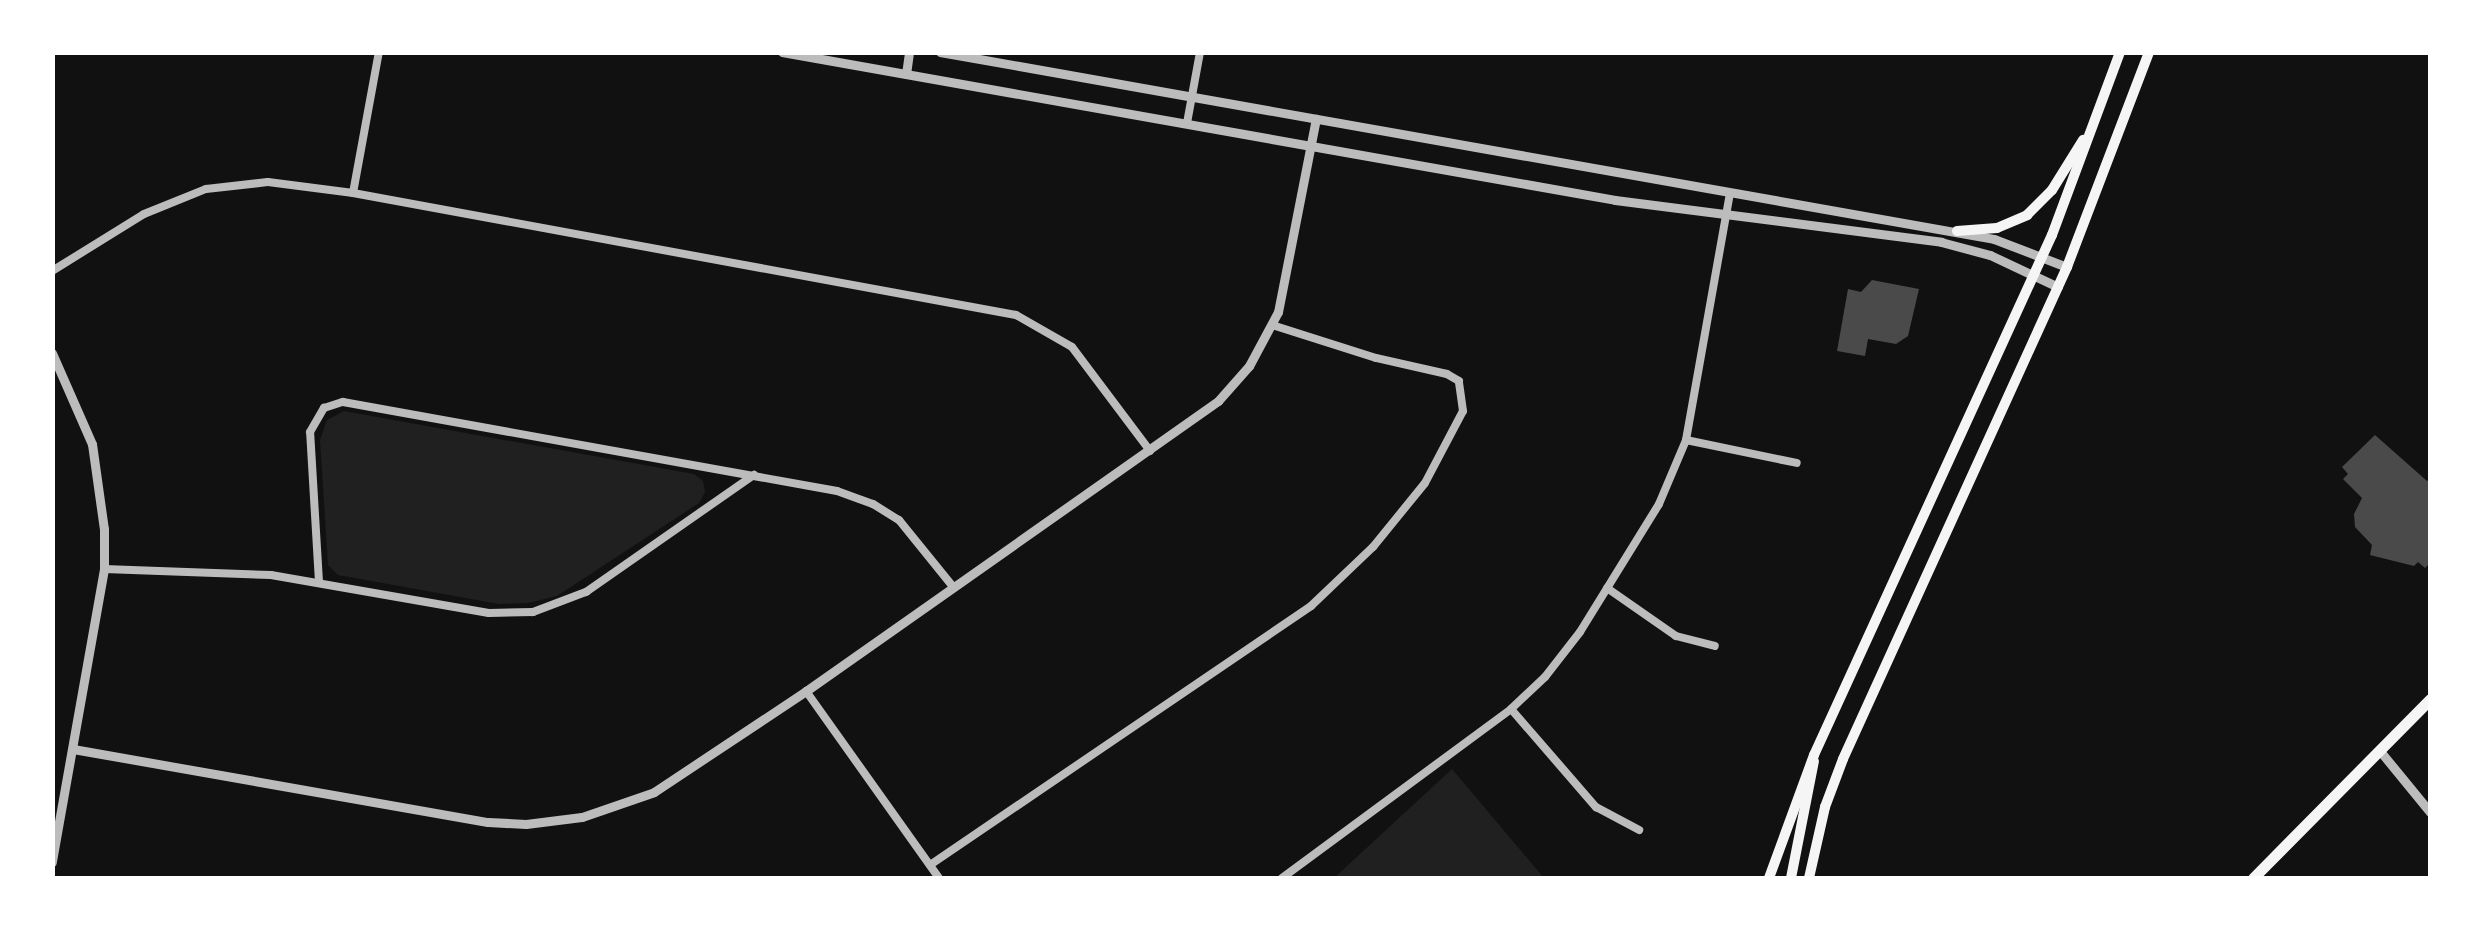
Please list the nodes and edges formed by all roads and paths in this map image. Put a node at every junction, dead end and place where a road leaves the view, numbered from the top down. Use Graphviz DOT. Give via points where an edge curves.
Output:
graph roads {
  1 [pos="379,52"];
  2 [pos="782,52"];
  3 [pos="910,52"];
  4 [pos="940,52"];
  5 [pos="1200,52"];
  6 [pos="2120,52"];
  7 [pos="2149,52"];
  8 [pos="906,74"];
  9 [pos="1192,97"];
  10 [pos="2099,113"];
  11 [pos="1316,120"];
  12 [pos="1187,124"];
  13 [pos="1311,146"];
  14 [pos="353,193"];
  15 [pos="1730,193"];
  16 [pos="1726,215"];
  17 [pos="1957,232"];
  18 [pos="2043,256"];
  19 [pos="2067,267"];
  20 [pos="52,271"];
  21 [pos="2035,276"];
  22 [pos="2058,287"];
  23 [pos="1272,324"];
  24 [pos="52,353"];
  25 [pos="1686,440"];
  26 [pos="1150,452"];
  27 [pos="1798,463"];
  28 [pos="754,475"];
  29 [pos="104,569"];
  30 [pos="319,582"];
  31 [pos="954,588"];
  32 [pos="1608,588"];
  33 [pos="1715,646"];
  34 [pos="806,691"];
  35 [pos="2430,700"];
  36 [pos="1511,709"];
  37 [pos="73,750"];
  38 [pos="2380,751"];
  39 [pos="1814,755"];
  40 [pos="2430,812"];
  41 [pos="1639,830"];
  42 [pos="52,862"];
  43 [pos="930,865"];
  44 [pos="939,878"];
  45 [pos="1282,878"];
  46 [pos="1768,878"];
  47 [pos="1791,878"];
  48 [pos="1809,878"];
  49 [pos="2254,878"];
  1 -- 14 [label="street"];
  2 -- 8 [label="street"];
  3 -- 8 [label="street"];
  4 -- 9 [label="street"];
  5 -- 9 [label="street"];
  6 -- 10 [label="main road"];
  7 -- 19 [label="main road"];
  8 -- 12 [label="street"];
  9 -- 11 [label="street"];
  9 -- 12 [label="street"];
  10 -- 17 [label="main road" via="2064,173 2027,215 1997,228"];
  10 -- 18 [label="main road"];
  11 -- 13 [label="street"];
  11 -- 15 [label="street"];
  12 -- 13 [label="street"];
  13 -- 16 [label="street"];
  13 -- 23 [label="street"];
  14 -- 20 [label="street" via="268,182 206,189 144,214"];
  14 -- 26 [label="street" via="1016,315 1058,336 1084,359"];
  15 -- 16 [label="street"];
  15 -- 17 [label="street"];
  16 -- 21 [label="street" via="1941,242"];
  16 -- 25 [label="street"];
  17 -- 18 [label="street"];
  18 -- 19 [label="street"];
  18 -- 21 [label="main road"];
  19 -- 22 [label="main road"];
  21 -- 22 [label="street"];
  21 -- 39 [label="main road"];
  22 -- 48 [label="main road" via="1843,758"];
  23 -- 26 [label="street" via="1249,366 1218,401"];
  23 -- 43 [label="street" via="1459,381 1463,411 1425,483 1374,547 1312,606"];
  24 -- 29 [label="street" via="76,398 98,469"];
  25 -- 27 [label="street"];
  25 -- 32 [label="street" via="1658,504"];
  26 -- 31 [label="street"];
  28 -- 30 [label="street" via="586,592 542,610 489,612"];
  28 -- 30 [label="street" via="336,403 319,413 310,442"];
  28 -- 31 [label="street" via="837,491 887,511"];
  29 -- 30 [label="street"];
  29 -- 37 [label="street"];
  31 -- 34 [label="street"];
  32 -- 33 [label="street" via="1676,636"];
  32 -- 36 [label="street" via="1561,658"];
  34 -- 37 [label="street" via="654,792 582,817 526,824 468,820"];
  34 -- 43 [label="street"];
  35 -- 38 [label="main road"];
  36 -- 41 [label="street" via="1596,807"];
  36 -- 45 [label="street"];
  37 -- 42 [label="street"];
  38 -- 40 [label="street"];
  38 -- 49 [label="main road"];
  39 -- 46 [label="main road"];
  39 -- 47 [label="main road"];
  43 -- 44 [label="street"];
}
